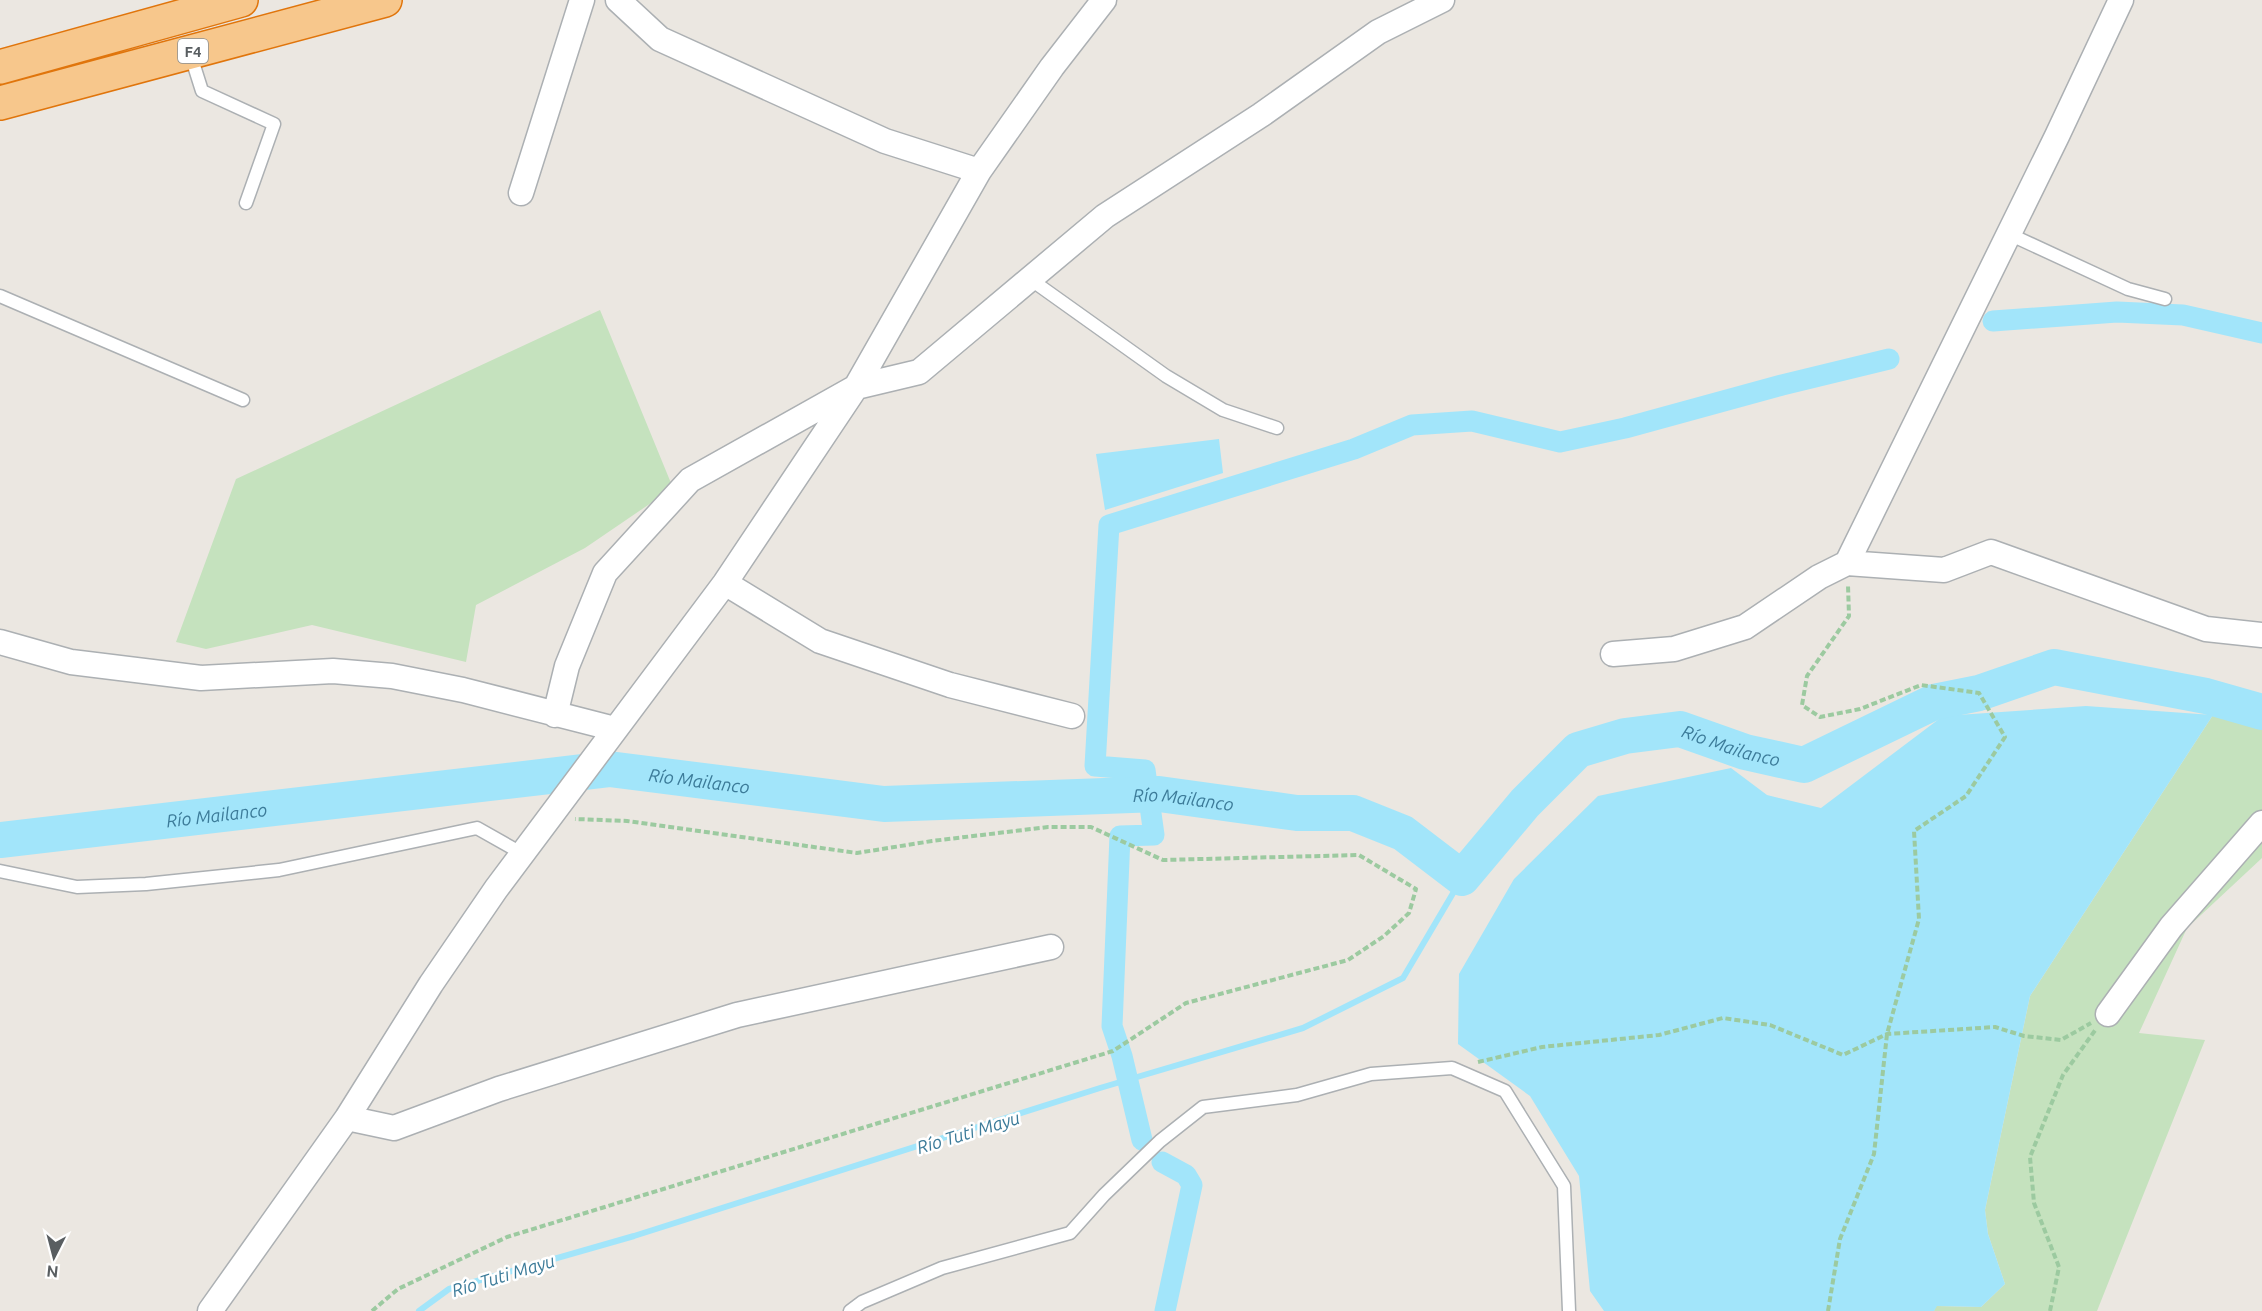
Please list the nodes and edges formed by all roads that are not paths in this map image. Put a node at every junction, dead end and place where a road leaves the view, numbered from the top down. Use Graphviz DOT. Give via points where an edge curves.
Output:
graph roads {
  1 [pos="241,0"];
  2 [pos="385,0"];
  3 [pos="582,0"];
  4 [pos="618,0"];
  5 [pos="1104,0"];
  6 [pos="1442,0"];
  7 [pos="2121,0"];
  8 [pos="189,52"];
  9 [pos="0,67"];
  10 [pos="0,103"];
  11 [pos="979,171"];
  12 [pos="521,194"];
  13 [pos="246,203"];
  14 [pos="2009,234"];
  15 [pos="1030,279"];
  16 [pos="0,296"];
  17 [pos="2165,299"];
  18 [pos="856,387"];
  19 [pos="243,400"];
  20 [pos="1277,428"];
  21 [pos="1847,563"];
  22 [pos="725,583"];
  23 [pos="2262,635"];
  24 [pos="0,642"];
  25 [pos="1613,654"];
  26 [pos="555,715"];
  27 [pos="1072,716"];
  28 [pos="615,729"];
  29 [pos="2262,823"];
  30 [pos="523,854"];
  31 [pos="0,871"];
  32 [pos="1051,947"];
  33 [pos="2108,1014"];
  34 [pos="347,1118"];
  35 [pos="210,1311"];
  36 [pos="850,1311"];
  37 [pos="1569,1311"];
  1 -- 9 [label="highway, F4"];
  2 -- 8 [label="highway, F4"];
  3 -- 12 [label="street"];
  4 -- 11 [label="street" via="660,39 885,141"];
  5 -- 11 [label="street"];
  6 -- 15 [label="street" via="1377,32 1261,116 1106,216"];
  7 -- 14 [label="street"];
  8 -- 10 [label="highway, F4"];
  8 -- 13 [label="lane" via="201,91 274,124"];
  11 -- 18 [label="street"];
  14 -- 17 [label="lane" via="2128,289"];
  14 -- 21 [label="street"];
  15 -- 18 [label="street" via="919,372"];
  15 -- 20 [label="lane" via="1166,376 1223,410"];
  16 -- 19 [label="lane"];
  18 -- 22 [label="street"];
  18 -- 26 [label="street" via="690,480 605,573 567,666"];
  21 -- 23 [label="street" via="1944,570 1991,552 2206,629"];
  21 -- 25 [label="street" via="1819,577 1745,627 1674,649"];
  22 -- 27 [label="street" via="820,641 950,685"];
  22 -- 28 [label="street"];
  24 -- 26 [label="street" via="71,662 201,678 333,671 392,676"];
  26 -- 28 [label="street"];
  28 -- 30 [label="street"];
  29 -- 33 [label="street" via="2171,927"];
  30 -- 31 [label="lane" via="477,828 279,870 146,884 77,887"];
  30 -- 34 [label="street" via="431,984"];
  32 -- 34 [label="street" via="737,1015 498,1089 394,1128"];
  34 -- 35 [label="street"];
  36 -- 37 [label="lane" via="862,1302 942,1268 1070,1233 1160,1141 1203,1107 1297,1095 1371,1074 1452,1068 1505,1091 1564,1186"];
}
